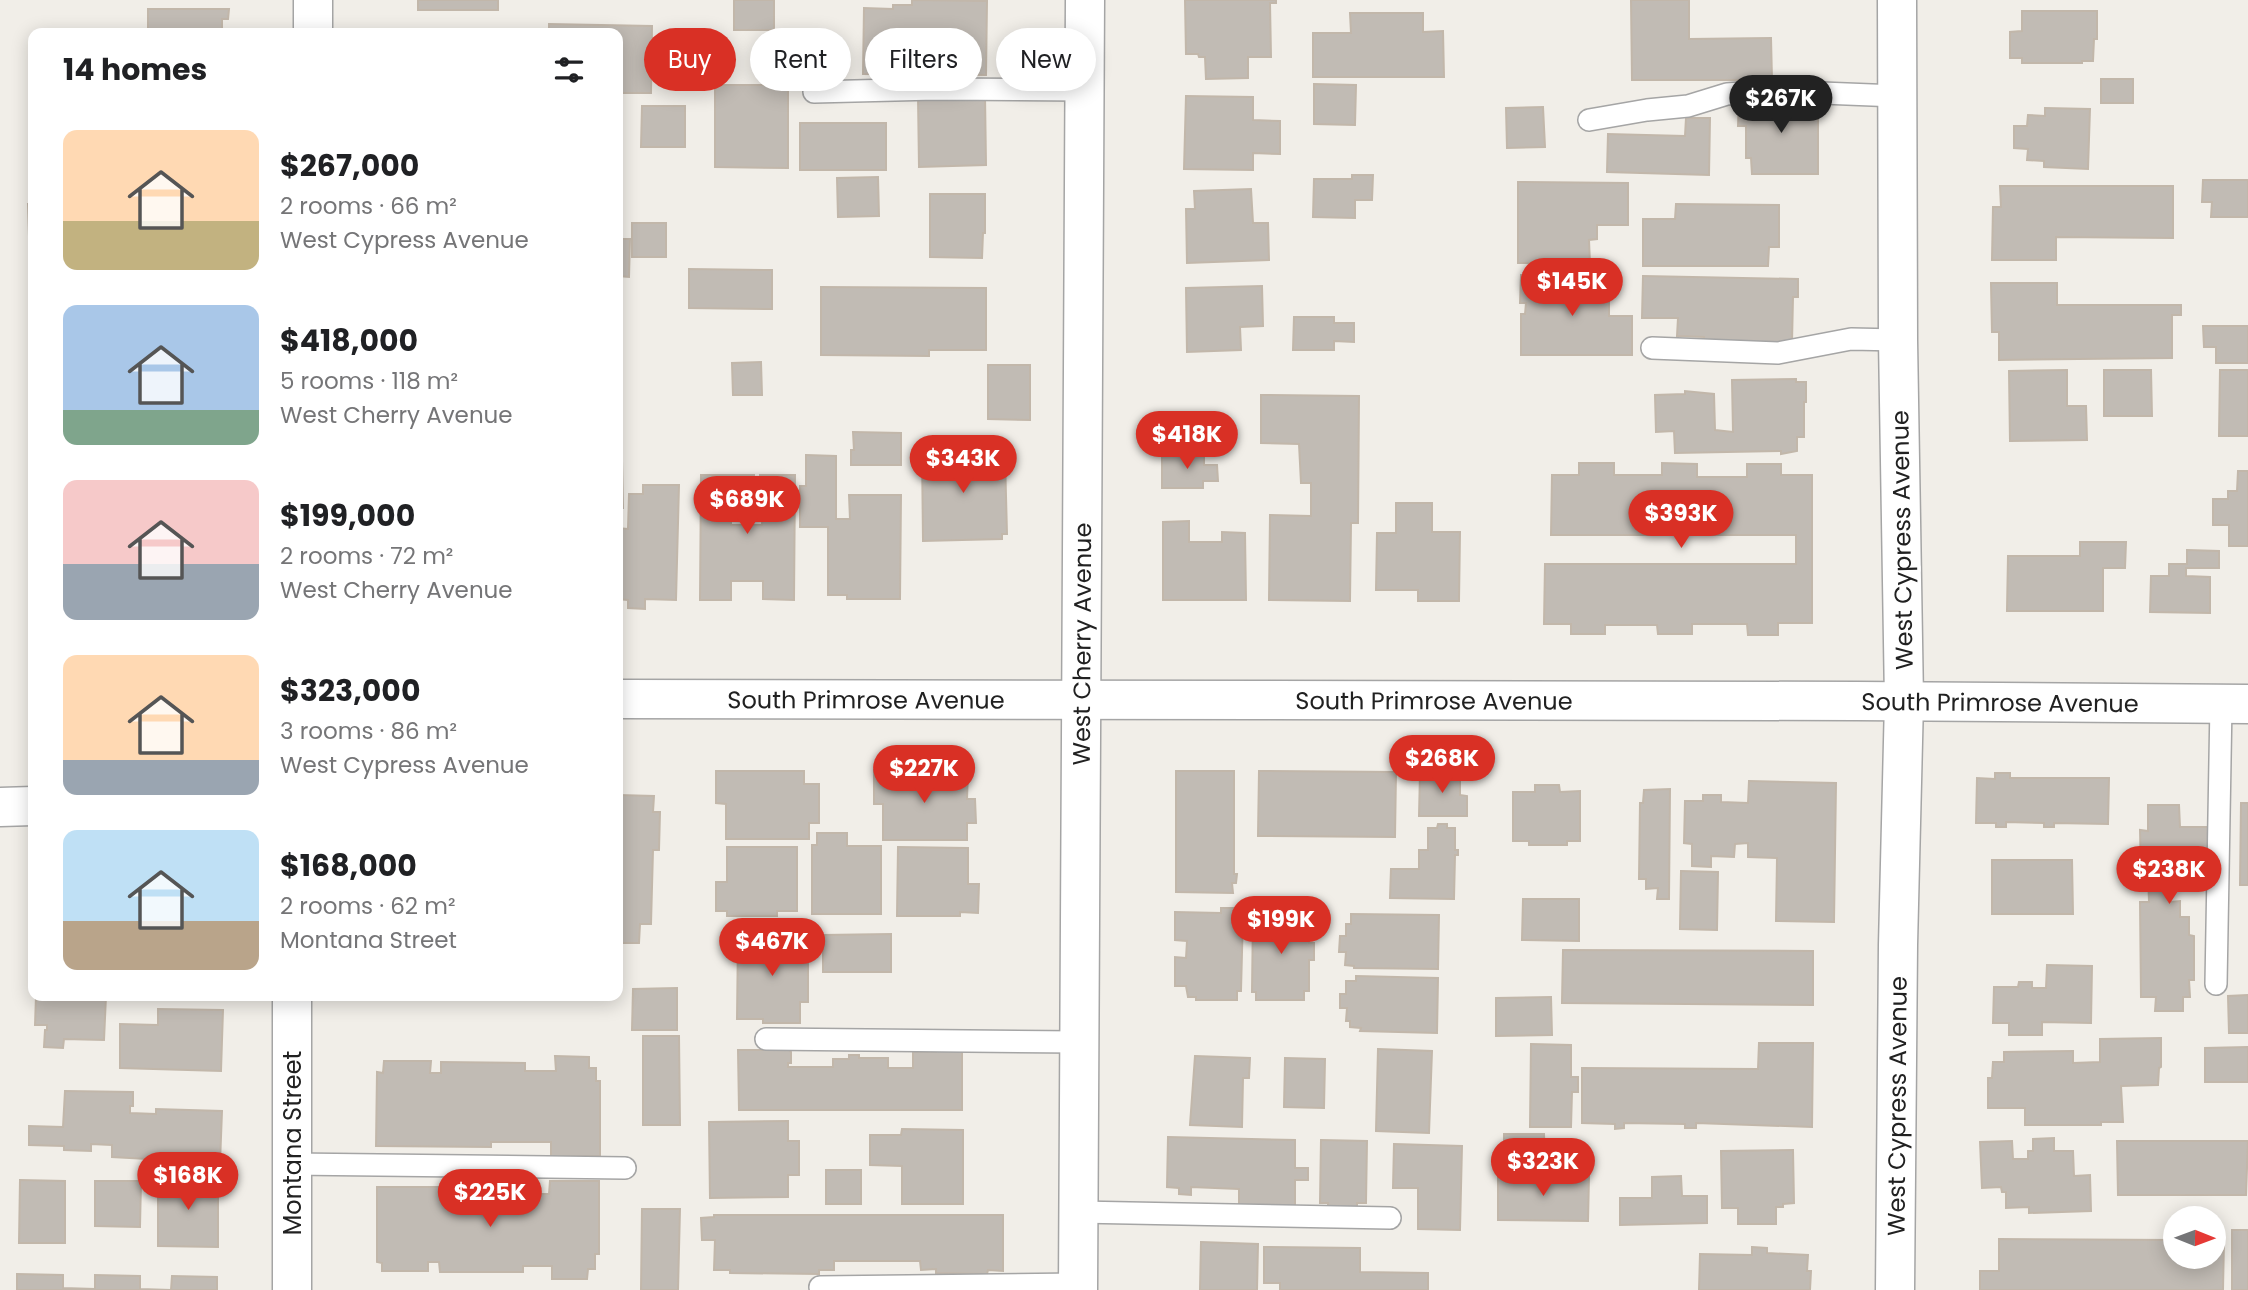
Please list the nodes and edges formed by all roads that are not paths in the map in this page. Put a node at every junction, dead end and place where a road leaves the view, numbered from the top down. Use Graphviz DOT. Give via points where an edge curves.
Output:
graph roads {
  1 [pos="313,0"];
  2 [pos="1085,0"];
  3 [pos="1897,0"];
  4 [pos="313,28"];
  5 [pos="1085,28"];
  6 [pos="996,89"];
  7 [pos="1084,91"];
  8 [pos="814,92"];
  9 [pos="1897,96"];
  10 [pos="1589,120"];
  11 [pos="1898,340"];
  12 [pos="1652,348"];
  13 [pos="623,699"];
  14 [pos="1080,700"];
  15 [pos="1904,701"];
  16 [pos="2235,704"];
  17 [pos="28,806"];
  18 [pos="0,807"];
  19 [pos="2216,984"];
  20 [pos="292,1001"];
  21 [pos="766,1039"];
  22 [pos="1079,1042"];
  23 [pos="291,1164"];
  24 [pos="625,1168"];
  25 [pos="1078,1212"];
  26 [pos="1390,1219"];
  27 [pos="820,1287"];
  28 [pos="1078,1287"];
  29 [pos="292,1290"];
  30 [pos="1895,1290"];
  1 -- 4 [label="street"];
  2 -- 5 [label="street, West Cherry Avenue"];
  3 -- 9 [label="street, West Cypress Avenue"];
  6 -- 8 [label="lane"];
  7 -- 14 [label="street, West Cherry Avenue"];
  9 -- 10 [label="lane" via="1727,94 1688,106"];
  9 -- 11 [label="street, West Cypress Avenue"];
  11 -- 12 [label="lane" via="1852,340 1778,353"];
  11 -- 15 [label="street, West Cypress Avenue"];
  13 -- 14 [label="street, South Primrose Avenue"];
  14 -- 15 [label="street, South Primrose Avenue"];
  14 -- 22 [label="street, West Cherry Avenue"];
  15 -- 16 [label="street, South Primrose Avenue"];
  15 -- 30 [label="street, West Cypress Avenue"];
  16 -- 19 [label="lane"];
  17 -- 18 [label="street"];
  20 -- 23 [label="street, Montana Street"];
  21 -- 22 [label="lane"];
  22 -- 25 [label="street, West Cherry Avenue"];
  23 -- 24 [label="lane"];
  23 -- 29 [label="street, Montana Street"];
  25 -- 26 [label="lane"];
  25 -- 28 [label="street, West Cherry Avenue"];
  27 -- 28 [label="lane"];
}
